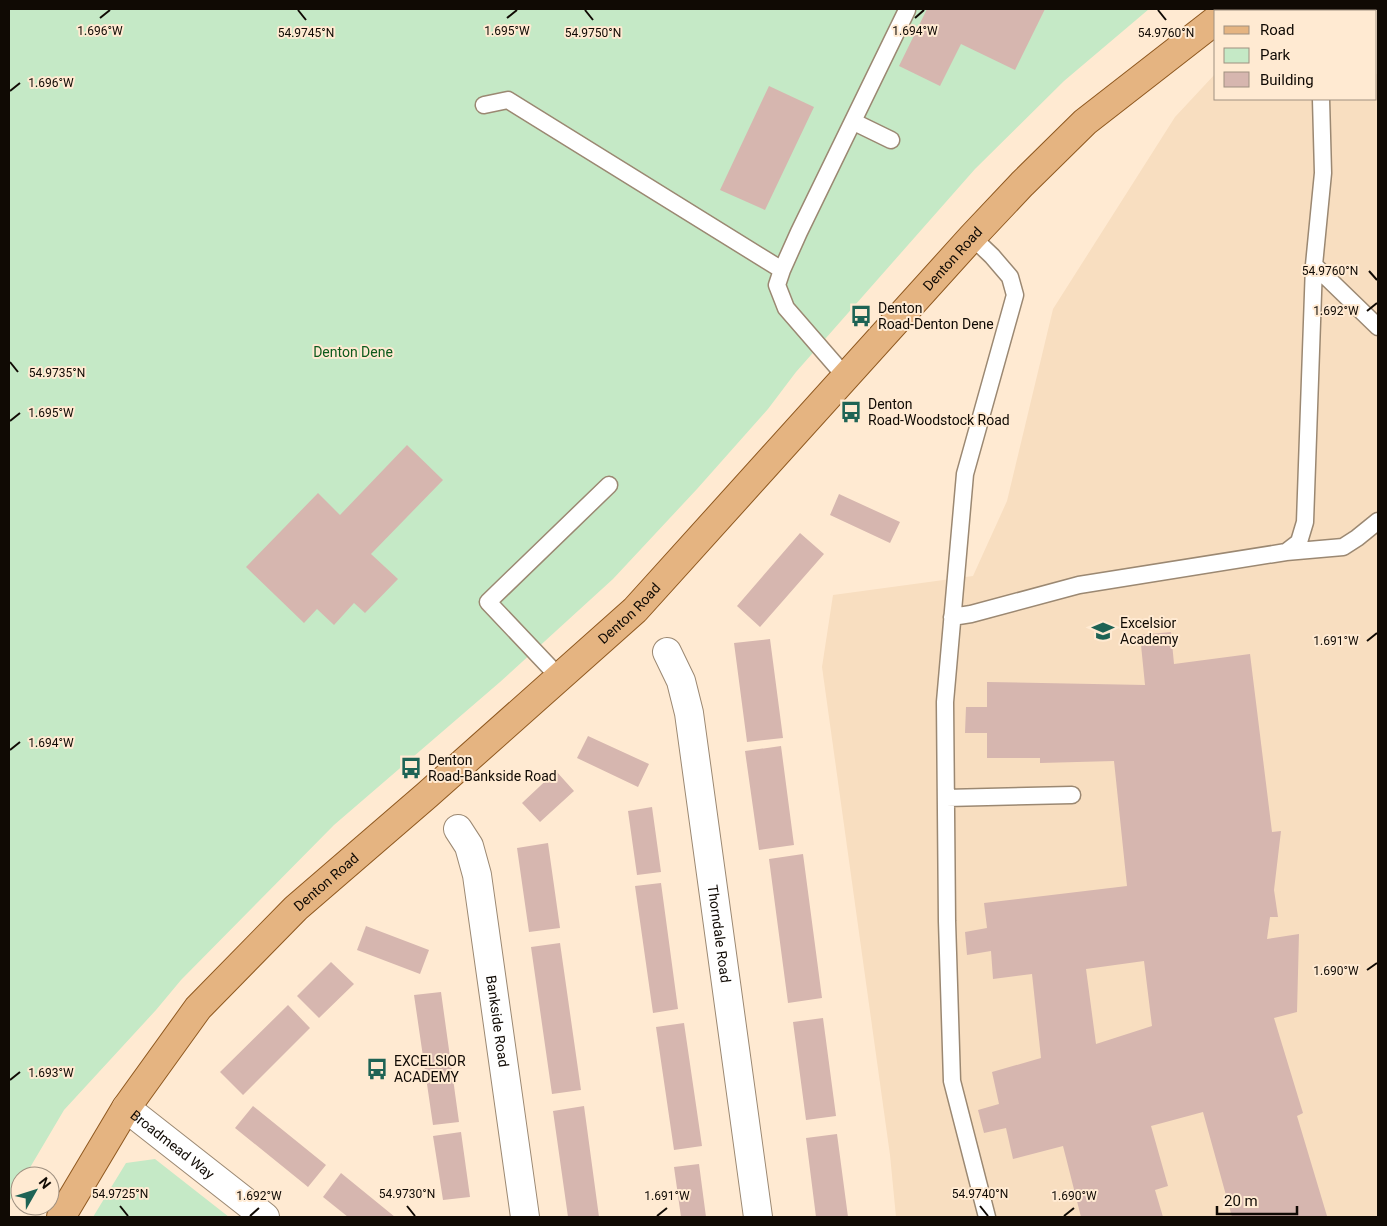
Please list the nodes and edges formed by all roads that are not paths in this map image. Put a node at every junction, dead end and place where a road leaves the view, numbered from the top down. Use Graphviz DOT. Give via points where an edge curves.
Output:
graph roads {
  1 [pos="907,10"];
  2 [pos="1214,22"];
  3 [pos="1321,100"];
  4 [pos="484,105"];
  5 [pos="854,122"];
  6 [pos="891,140"];
  7 [pos="972,237"];
  8 [pos="1314,265"];
  9 [pos="782,270"];
  10 [pos="1378,327"];
  11 [pos="845,376"];
  12 [pos="609,485"];
  13 [pos="1378,521"];
  14 [pos="1286,552"];
  15 [pos="952,616"];
  16 [pos="666,652"];
  17 [pos="559,677"];
  18 [pos="1072,795"];
  19 [pos="946,798"];
  20 [pos="458,829"];
  21 [pos="126,1108"];
  22 [pos="61,1217"];
  23 [pos="266,1217"];
  24 [pos="525,1217"];
  25 [pos="758,1217"];
  26 [pos="987,1217"];
  1 -- 5 [label="lane"];
  2 -- 7 [label="main road, Denton Road" via="1085,122"];
  3 -- 8 [label="lane" via="1323,173"];
  4 -- 9 [label="lane" via="508,100"];
  5 -- 6 [label="lane"];
  5 -- 9 [label="lane"];
  7 -- 11 [label="main road, Denton Road"];
  7 -- 15 [label="lane" via="1010,276 1015,295 965,474"];
  8 -- 10 [label="lane"];
  8 -- 14 [label="lane" via="1305,522 1300,542"];
  9 -- 11 [label="lane" via="778,285 786,308"];
  11 -- 17 [label="main road, Denton Road" via="634,610"];
  12 -- 17 [label="lane" via="488,602"];
  13 -- 14 [label="lane" via="1342,547"];
  14 -- 15 [label="lane" via="1079,585 971,614"];
  15 -- 19 [label="lane" via="945,702"];
  16 -- 25 [label="street, Thorndale Road" via="681,681 689,713"];
  17 -- 21 [label="main road, Denton Road" via="296,908 198,1008"];
  18 -- 19 [label="lane"];
  19 -- 26 [label="lane" via="946,921 952,1081"];
  20 -- 24 [label="street, Bankside Road" via="469,846 477,875"];
  21 -- 22 [label="main road, Denton Road"];
  21 -- 23 [label="street, Broadmead Way"];
}
